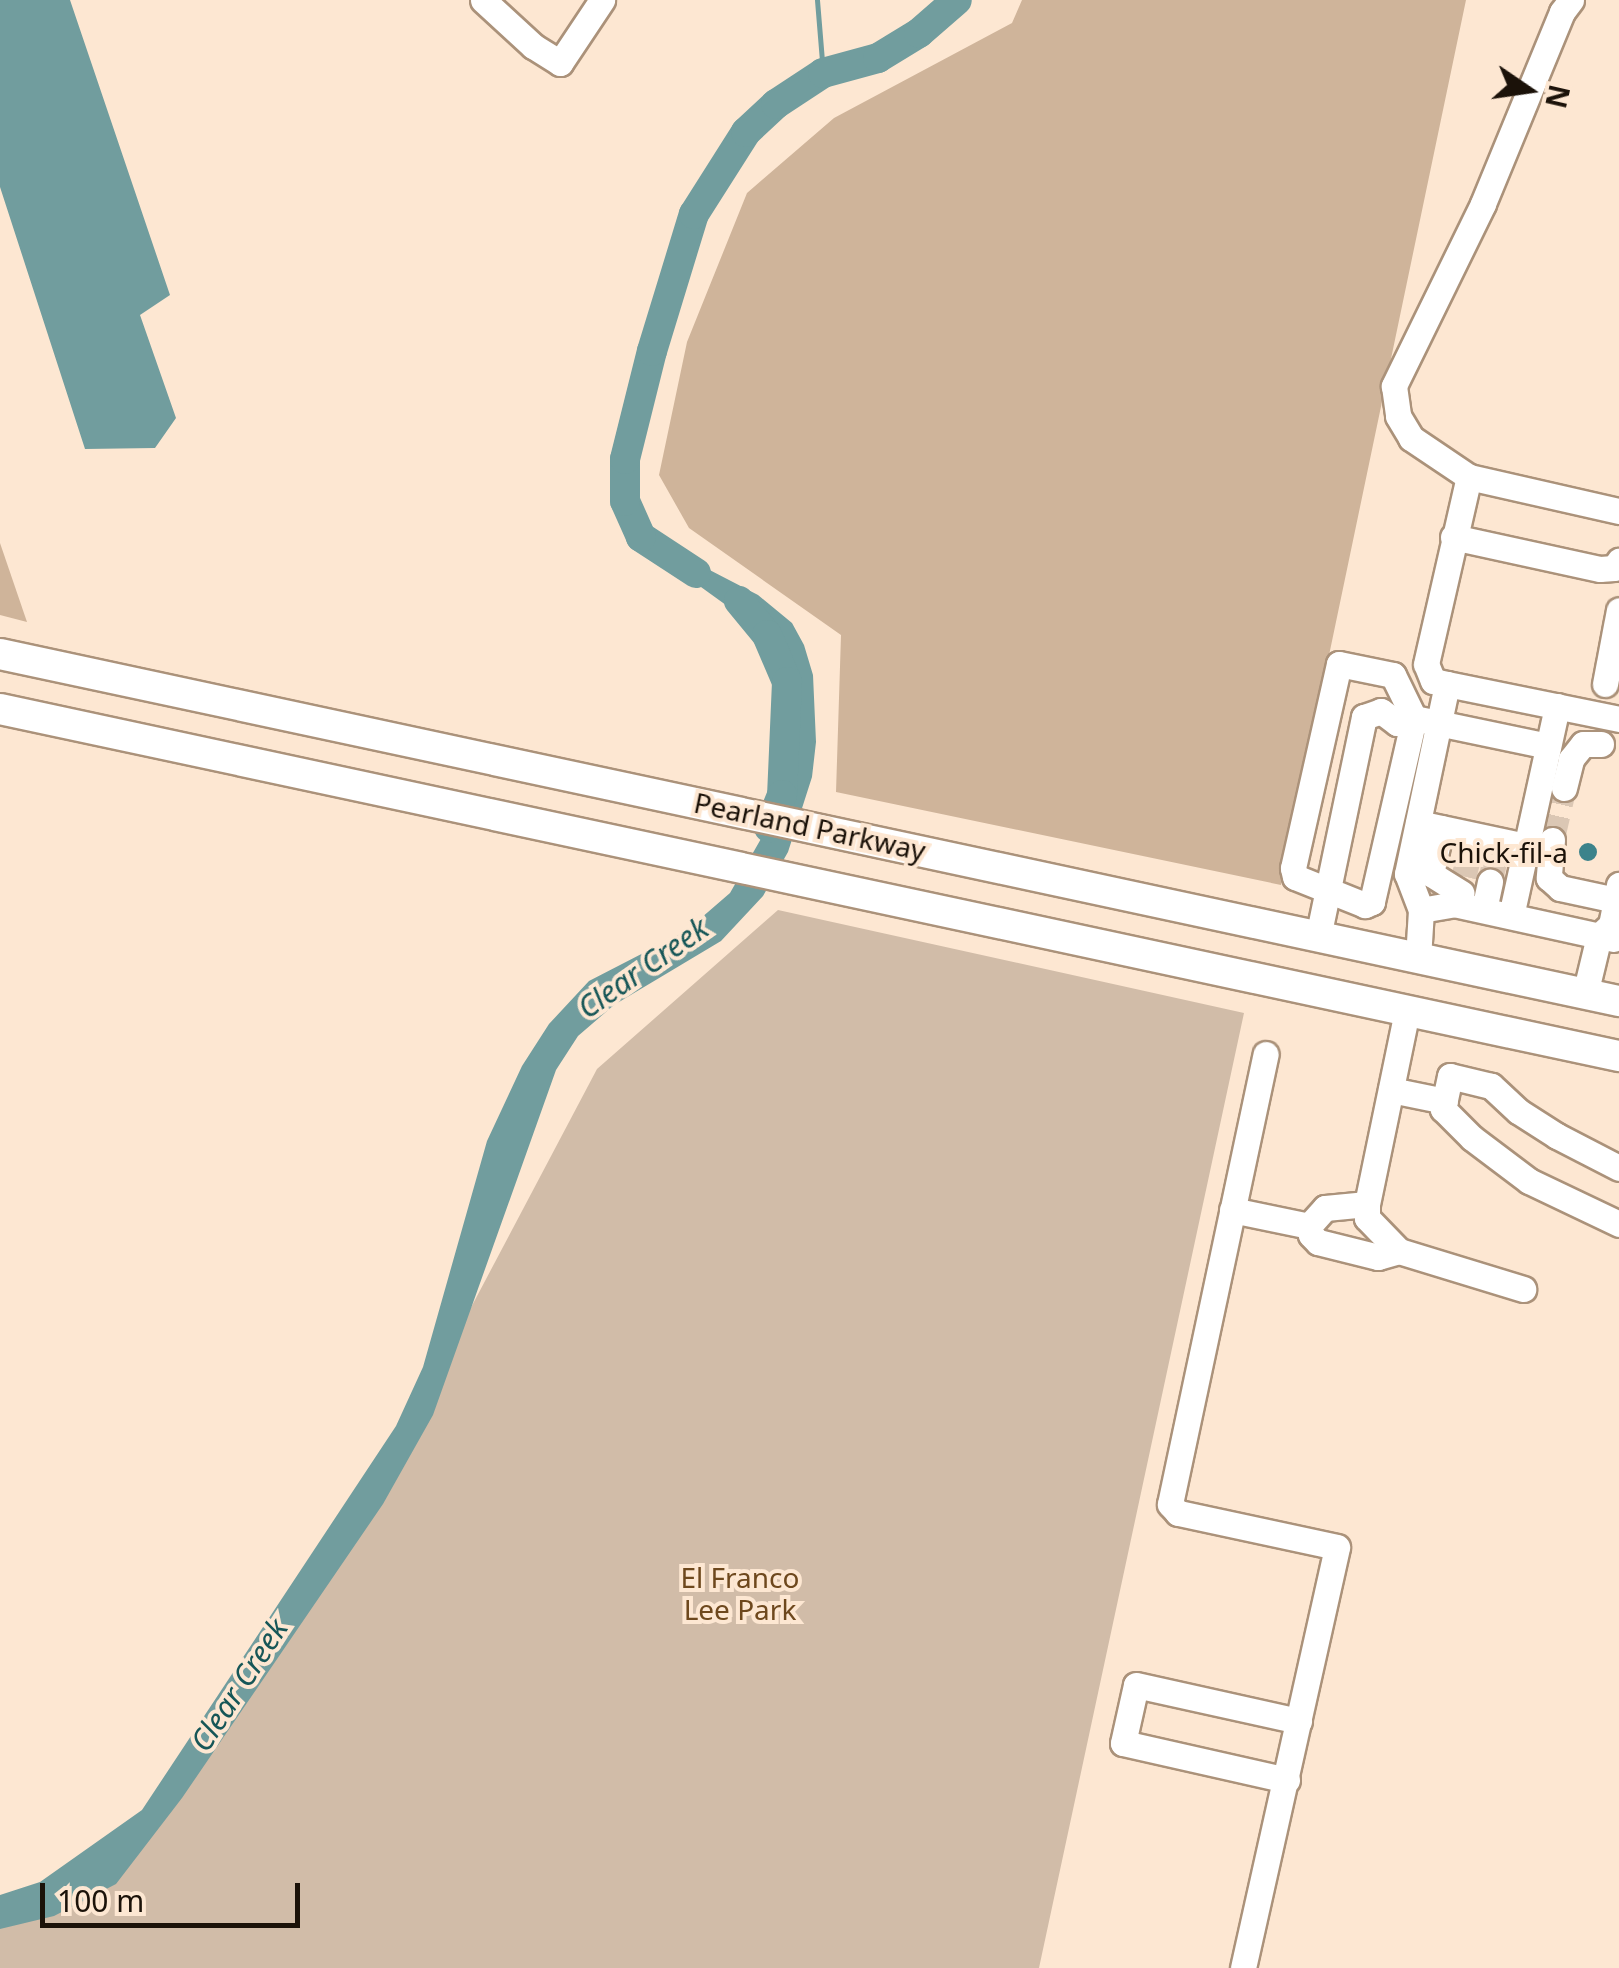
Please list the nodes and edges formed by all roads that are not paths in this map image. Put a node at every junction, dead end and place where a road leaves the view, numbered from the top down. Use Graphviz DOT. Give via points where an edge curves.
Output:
graph roads {
  1 [pos="482,0"];
  2 [pos="602,0"];
  3 [pos="1571,0"];
  4 [pos="1469,477"];
  5 [pos="1619,511"];
  6 [pos="1453,537"];
  7 [pos="1617,570"];
  8 [pos="1619,610"];
  9 [pos="0,654"];
  10 [pos="1447,684"];
  11 [pos="1605,684"];
  12 [pos="1557,706"];
  13 [pos="0,709"];
  14 [pos="1619,718"];
  15 [pos="1426,720"];
  16 [pos="1601,744"];
  17 [pos="1548,746"];
  18 [pos="1564,788"];
  19 [pos="1430,825"];
  20 [pos="1539,843"];
  21 [pos="1326,890"];
  22 [pos="1618,892"];
  23 [pos="1471,893"];
  24 [pos="1421,910"];
  25 [pos="1511,916"];
  26 [pos="1318,936"];
  27 [pos="1609,938"];
  28 [pos="1418,958"];
  29 [pos="1585,994"];
  30 [pos="1619,1001"];
  31 [pos="1408,1011"];
  32 [pos="1266,1054"];
  33 [pos="1619,1056"];
  34 [pos="1391,1090"];
  35 [pos="1445,1101"];
  36 [pos="1619,1168"];
  37 [pos="1366,1204"];
  38 [pos="1232,1210"];
  39 [pos="1619,1224"];
  40 [pos="1309,1226"];
  41 [pos="1398,1251"];
  42 [pos="1523,1289"];
  43 [pos="1299,1721"];
  44 [pos="1286,1780"];
  45 [pos="1242,1968"];
  1 -- 2 [label="street" via="560,63"];
  3 -- 4 [label="street" via="1484,204 1394,386 1398,416 1411,438"];
  4 -- 5 [label="street"];
  4 -- 6 [label="street"];
  6 -- 7 [label="street"];
  6 -- 10 [label="street" via="1426,664 1433,681"];
  8 -- 11 [label="street"];
  9 -- 26 [label="main road, Pearland Parkway"];
  10 -- 12 [label="street"];
  10 -- 15 [label="street"];
  12 -- 14 [label="street"];
  12 -- 17 [label="street"];
  13 -- 31 [label="main road, Pearland Parkway"];
  15 -- 17 [label="street"];
  15 -- 19 [label="street"];
  15 -- 21 [label="street" via="1372,902"];
  15 -- 21 [label="street" via="1397,723 1381,710 1364,717"];
  15 -- 21 [label="street" via="1394,675 1339,664 1293,868 1295,877"];
  16 -- 18 [label="street" via="1582,744"];
  17 -- 20 [label="street"];
  19 -- 20 [label="street" via="1485,844"];
  19 -- 23 [label="street" via="1431,874"];
  19 -- 24 [label="street" via="1408,874"];
  20 -- 22 [label="street" via="1549,878 1560,888"];
  20 -- 25 [label="street"];
  21 -- 26 [label="street"];
  22 -- 27 [label="street"];
  23 -- 24 [label="street"];
  23 -- 25 [label="street"];
  24 -- 28 [label="street"];
  25 -- 27 [label="street"];
  26 -- 28 [label="main road, Pearland Parkway"];
  27 -- 29 [label="street"];
  28 -- 29 [label="main road, Pearland Parkway"];
  28 -- 31 [label="main road"];
  29 -- 30 [label="main road, Pearland Parkway"];
  31 -- 33 [label="main road, Pearland Parkway"];
  31 -- 34 [label="street"];
  32 -- 38 [label="street"];
  34 -- 35 [label="street"];
  34 -- 37 [label="street"];
  35 -- 36 [label="street" via="1450,1076 1490,1086 1557,1136"];
  35 -- 39 [label="street" via="1443,1109 1500,1162 1560,1199"];
  37 -- 40 [label="street" via="1325,1208"];
  37 -- 41 [label="street" via="1376,1232"];
  38 -- 40 [label="street"];
  38 -- 43 [label="street" via="1170,1504 1178,1513 1337,1547"];
  40 -- 41 [label="street" via="1318,1242 1378,1257"];
  41 -- 42 [label="street"];
  43 -- 44 [label="street"];
  43 -- 44 [label="street" via="1136,1685 1123,1743"];
  44 -- 45 [label="street"];
}
